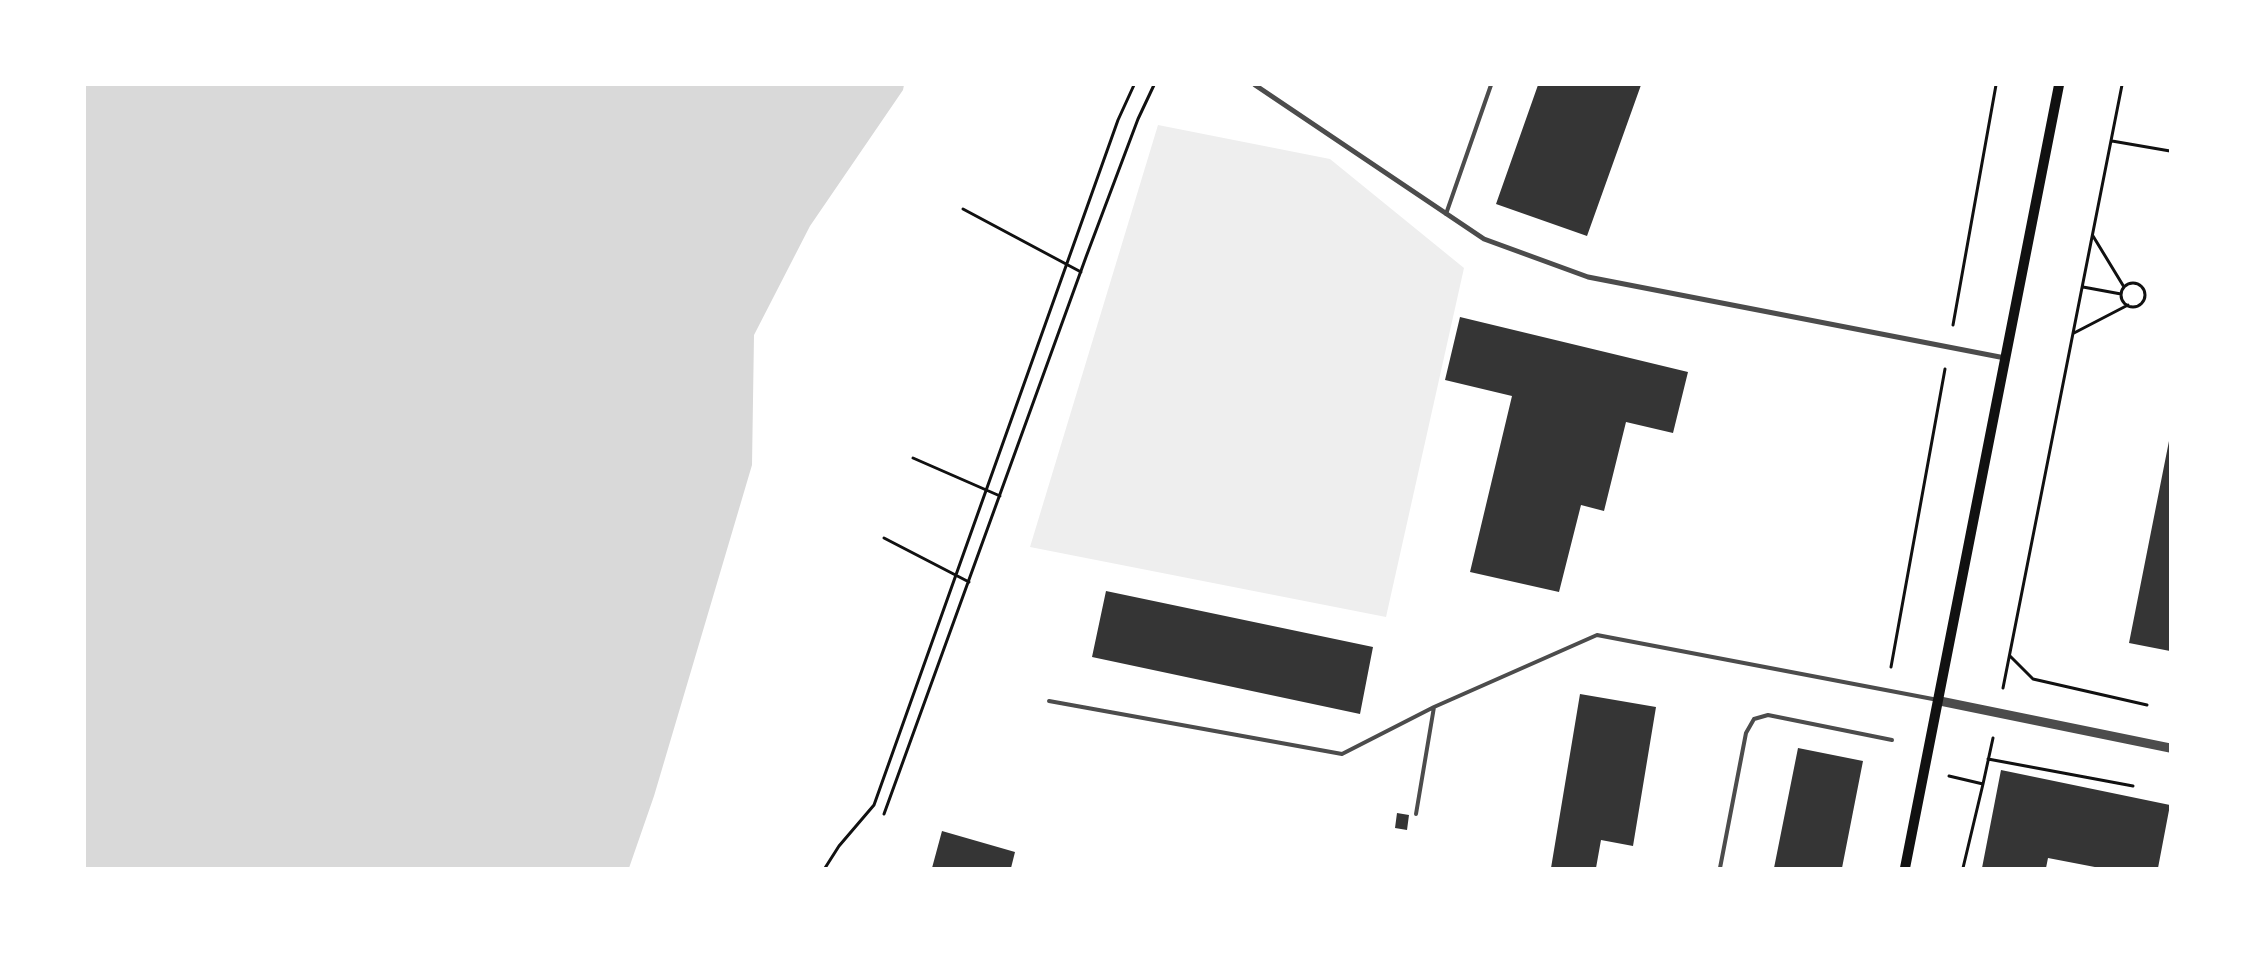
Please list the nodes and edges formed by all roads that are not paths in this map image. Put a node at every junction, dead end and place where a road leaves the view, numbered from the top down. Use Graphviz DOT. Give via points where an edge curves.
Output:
graph roads {
  1 [pos="1255,85"];
  2 [pos="1491,85"];
  3 [pos="2059,85"];
  4 [pos="1446,214"];
  5 [pos="2006,358"];
  6 [pos="1049,701"];
  7 [pos="1940,701"];
  8 [pos="1434,707"];
  9 [pos="1892,740"];
  10 [pos="2170,748"];
  11 [pos="1416,814"];
  12 [pos="1720,868"];
  13 [pos="1906,868"];
  1 -- 4 [label="street"];
  2 -- 4 [label="lane"];
  3 -- 5 [label="main road"];
  4 -- 5 [label="street" via="1484,239 1588,277"];
  5 -- 7 [label="main road"];
  6 -- 8 [label="lane" via="1342,754"];
  7 -- 8 [label="lane" via="1597,635"];
  7 -- 10 [label="street"];
  7 -- 13 [label="main road"];
  8 -- 11 [label="lane"];
  9 -- 12 [label="lane" via="1768,715 1754,719 1746,733"];
}
